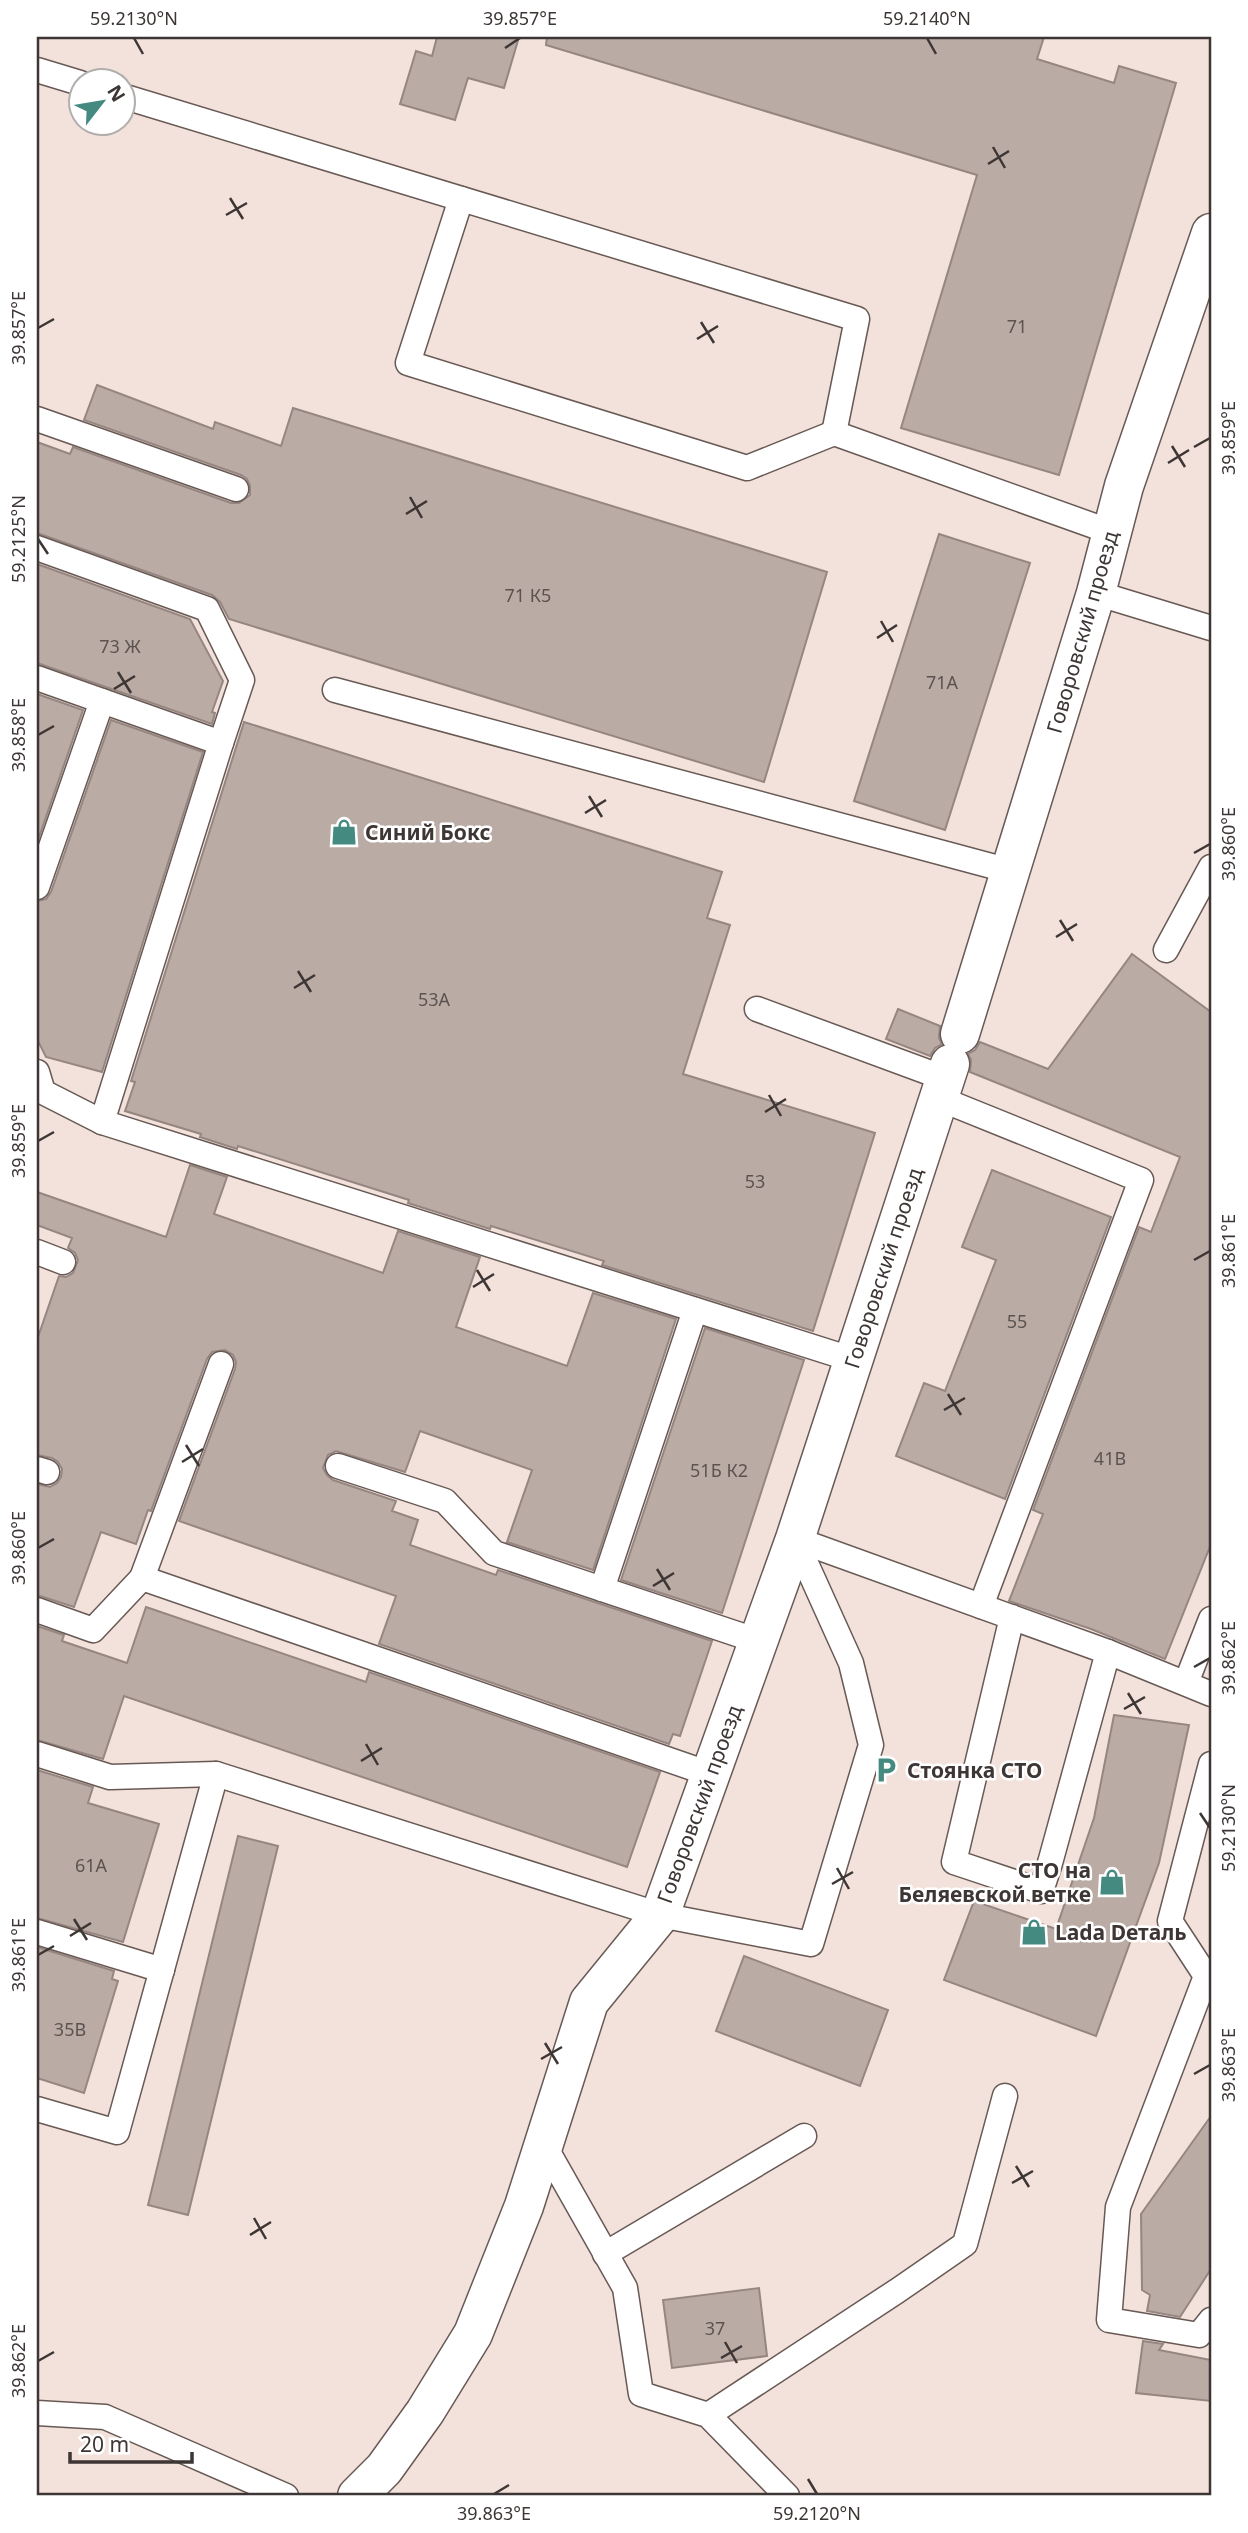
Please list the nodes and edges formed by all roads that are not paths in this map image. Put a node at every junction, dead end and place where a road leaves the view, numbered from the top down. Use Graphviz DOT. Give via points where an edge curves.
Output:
graph roads {
  1 [pos="37,70"];
  2 [pos="66,79"];
  3 [pos="136,100"];
  4 [pos="461,199"];
  5 [pos="1211,233"];
  6 [pos="37,419"];
  7 [pos="834,433"];
  8 [pos="236,489"];
  9 [pos="1111,532"];
  10 [pos="37,548"];
  11 [pos="1096,593"];
  12 [pos="1211,628"];
  13 [pos="37,678"];
  14 [pos="335,690"];
  15 [pos="102,701"];
  16 [pos="221,743"];
  17 [pos="1211,867"];
  18 [pos="1010,871"];
  19 [pos="37,887"];
  20 [pos="1166,950"];
  21 [pos="757,1009"];
  22 [pos="948,1068"];
  23 [pos="37,1072"];
  24 [pos="102,1122"];
  25 [pos="37,1252"];
  26 [pos="64,1262"];
  27 [pos="695,1310"];
  28 [pos="854,1360"];
  29 [pos="220,1364"];
  30 [pos="338,1466"];
  31 [pos="795,1539"];
  32 [pos="142,1578"];
  33 [pos="602,1589"];
  34 [pos="981,1606"];
  35 [pos="37,1610"];
  36 [pos="1012,1617"];
  37 [pos="1211,1619"];
  38 [pos="758,1641"];
  39 [pos="1108,1652"];
  40 [pos="1186,1683"];
  41 [pos="1211,1694"];
  42 [pos="37,1754"];
  43 [pos="1211,1764"];
  44 [pos="216,1774"];
  45 [pos="710,1774"];
  46 [pos="660,1915"];
  47 [pos="37,1932"];
  48 [pos="162,1970"];
  49 [pos="1005,2096"];
  50 [pos="37,2109"];
  51 [pos="804,2136"];
  52 [pos="544,2145"];
  53 [pos="605,2253"];
  54 [pos="1211,2320"];
  55 [pos="37,2413"];
  56 [pos="708,2415"];
  57 [pos="286,2496"];
  58 [pos="357,2496"];
  59 [pos="787,2496"];
  1 -- 2 [label="lane"];
  3 -- 4 [label="lane"];
  4 -- 7 [label="lane" via="857,320"];
  4 -- 7 [label="lane" via="408,363 747,468"];
  5 -- 9 [label="street, Говоровский проезд"];
  6 -- 8 [label="lane"];
  7 -- 9 [label="lane"];
  9 -- 11 [label="street, Говоровский проезд"];
  10 -- 16 [label="lane" via="207,610 242,680"];
  11 -- 12 [label="lane"];
  11 -- 18 [label="street, Говоровский проезд"];
  13 -- 15 [label="lane"];
  14 -- 18 [label="lane"];
  15 -- 16 [label="lane"];
  15 -- 19 [label="lane"];
  16 -- 24 [label="lane"];
  17 -- 20 [label="lane"];
  18 -- 22 [label="street, Говоровский проезд"];
  21 -- 22 [label="lane"];
  22 -- 28 [label="street, Говоровский проезд"];
  22 -- 34 [label="lane" via="1141,1180"];
  23 -- 24 [label="lane" via="43,1091"];
  24 -- 27 [label="lane"];
  25 -- 26 [label="lane"];
  27 -- 28 [label="lane"];
  27 -- 33 [label="lane"];
  28 -- 31 [label="street, Говоровский проезд"];
  29 -- 32 [label="lane"];
  30 -- 33 [label="lane" via="445,1501 494,1553"];
  31 -- 34 [label="lane"];
  31 -- 38 [label="street, Говоровский проезд"];
  31 -- 46 [label="lane" via="851,1663 871,1745 811,1944"];
  32 -- 35 [label="lane" via="93,1629"];
  32 -- 45 [label="lane"];
  33 -- 38 [label="lane"];
  34 -- 36 [label="lane"];
  36 -- 39 [label="lane"];
  36 -- 39 [label="lane" via="954,1862 1041,1891"];
  37 -- 40 [label="lane"];
  38 -- 45 [label="street, Говоровский проезд"];
  39 -- 40 [label="lane"];
  40 -- 41 [label="lane"];
  42 -- 44 [label="lane" via="110,1777"];
  43 -- 54 [label="lane" via="1170,1921 1206,1976 1118,2207 1109,2320 1199,2335"];
  44 -- 46 [label="lane"];
  44 -- 48 [label="lane"];
  45 -- 46 [label="street, Говоровский проезд"];
  46 -- 52 [label="street, Говоровский проезд" via="589,2001"];
  47 -- 48 [label="lane"];
  48 -- 50 [label="lane" via="117,2132"];
  49 -- 56 [label="lane" via="965,2244"];
  51 -- 53 [label="lane"];
  52 -- 53 [label="lane"];
  52 -- 58 [label="street, Говоровский проезд" via="474,2334 392,2458"];
  53 -- 56 [label="lane" via="625,2288 640,2394"];
  55 -- 57 [label="lane" via="105,2417"];
  56 -- 59 [label="lane"];
}
